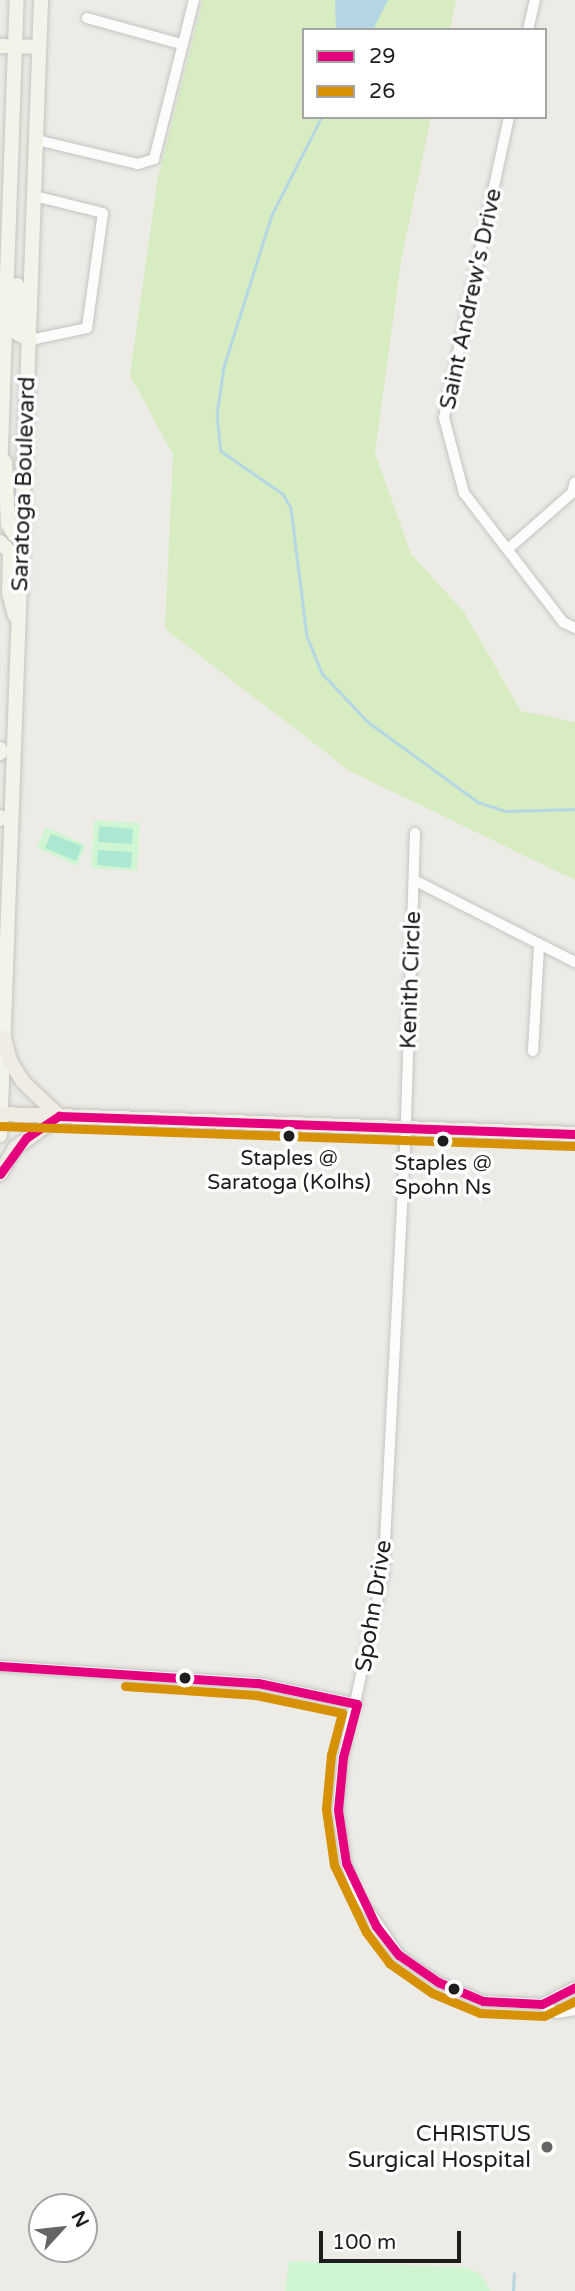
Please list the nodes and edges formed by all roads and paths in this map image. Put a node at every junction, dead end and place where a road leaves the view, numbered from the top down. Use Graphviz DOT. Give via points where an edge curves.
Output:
graph roads {
  1 [pos="17,0"];
  2 [pos="41,0"];
  3 [pos="194,0"];
  4 [pos="535,0"];
  5 [pos="87,18"];
  6 [pos="528,28"];
  7 [pos="181,44"];
  8 [pos="16,45"];
  9 [pos="0,46"];
  10 [pos="39,47"];
  11 [pos="509,119"];
  12 [pos="37,139"];
  13 [pos="35,196"];
  14 [pos="9,242"];
  15 [pos="30,340"];
  16 [pos="1,443"];
  17 [pos="0,475"];
  18 [pos="575,482"];
  19 [pos="22,534"];
  20 [pos="0,542"];
  21 [pos="508,549"];
  22 [pos="19,626"];
  23 [pos="575,628"];
  24 [pos="0,795"];
  25 [pos="12,808"];
  26 [pos="415,833"];
  27 [pos="414,880"];
  28 [pos="0,886"];
  29 [pos="8,917"];
  30 [pos="539,948"];
  31 [pos="575,962"];
  32 [pos="4,1038"];
  33 [pos="533,1051"];
  34 [pos="0,1115"];
  35 [pos="60,1116"];
  36 [pos="406,1127"];
  37 [pos="575,1134"];
  38 [pos="0,1135"];
  39 [pos="0,1174"];
  40 [pos="0,1666"];
  41 [pos="357,1704"];
  42 [pos="575,1987"];
  43 [pos="542,2004"];
  44 [pos="575,2010"];
  1 -- 8 [label="main road, Saratoga Boulevard"];
  2 -- 10 [label="main road, Saratoga Boulevard"];
  3 -- 7 [label="street"];
  4 -- 6 [label="street"];
  5 -- 7 [label="street"];
  7 -- 12 [label="street" via="154,159 138,164"];
  8 -- 9 [label="main road"];
  8 -- 10 [label="main road"];
  8 -- 14 [label="main road, Saratoga Boulevard"];
  10 -- 12 [label="main road, Saratoga Boulevard"];
  11 -- 21 [label="street, Saint Andrew's Drive" via="444,418 464,494"];
  12 -- 13 [label="main road, Saratoga Boulevard"];
  13 -- 15 [label="main road, Saratoga Boulevard"];
  13 -- 15 [label="street" via="103,213 87,328"];
  14 -- 15 [label="main road" via="17,282 16,325 21,337"];
  14 -- 16 [label="main road, Saratoga Boulevard"];
  15 -- 19 [label="main road, Saratoga Boulevard"];
  16 -- 17 [label="main road, Saratoga Boulevard"];
  16 -- 19 [label="main road" via="9,482 8,524 14,534"];
  18 -- 21 [label="street" via="572,493"];
  19 -- 22 [label="main road, Saratoga Boulevard"];
  20 -- 22 [label="main road" via="10,552 9,593"];
  21 -- 23 [label="street, Saint Andrew's Drive" via="563,622"];
  22 -- 25 [label="main road, Saratoga Boulevard"];
  24 -- 25 [label="main road"];
  25 -- 29 [label="main road, Saratoga Boulevard"];
  26 -- 27 [label="street, Kenith Circle"];
  27 -- 30 [label="street"];
  27 -- 36 [label="street, Kenith Circle"];
  28 -- 29 [label="main road"];
  29 -- 32 [label="main road, Saratoga Boulevard"];
  30 -- 31 [label="street"];
  30 -- 33 [label="street"];
  32 -- 34 [label="main road, Saratoga Boulevard"];
  32 -- 35 [label="main road" via="10,1061 23,1082"];
  34 -- 35 [label="main road"];
  34 -- 38 [label="main road, Saratoga Boulevard"];
  35 -- 36 [label="main road"];
  35 -- 39 [label="main road" via="18,1145"];
  36 -- 37 [label="main road"];
  36 -- 41 [label="street, Spohn Drive" via="383,1574"];
  40 -- 41 [label="street" via="258,1683"];
  41 -- 43 [label="street, Spohn Drive" via="343,1757 338,1810 346,1863 376,1926 399,1955 438,1982 483,2001"];
  42 -- 43 [label="street"];
  43 -- 44 [label="street, Spohn Drive" via="557,2013"];
}
